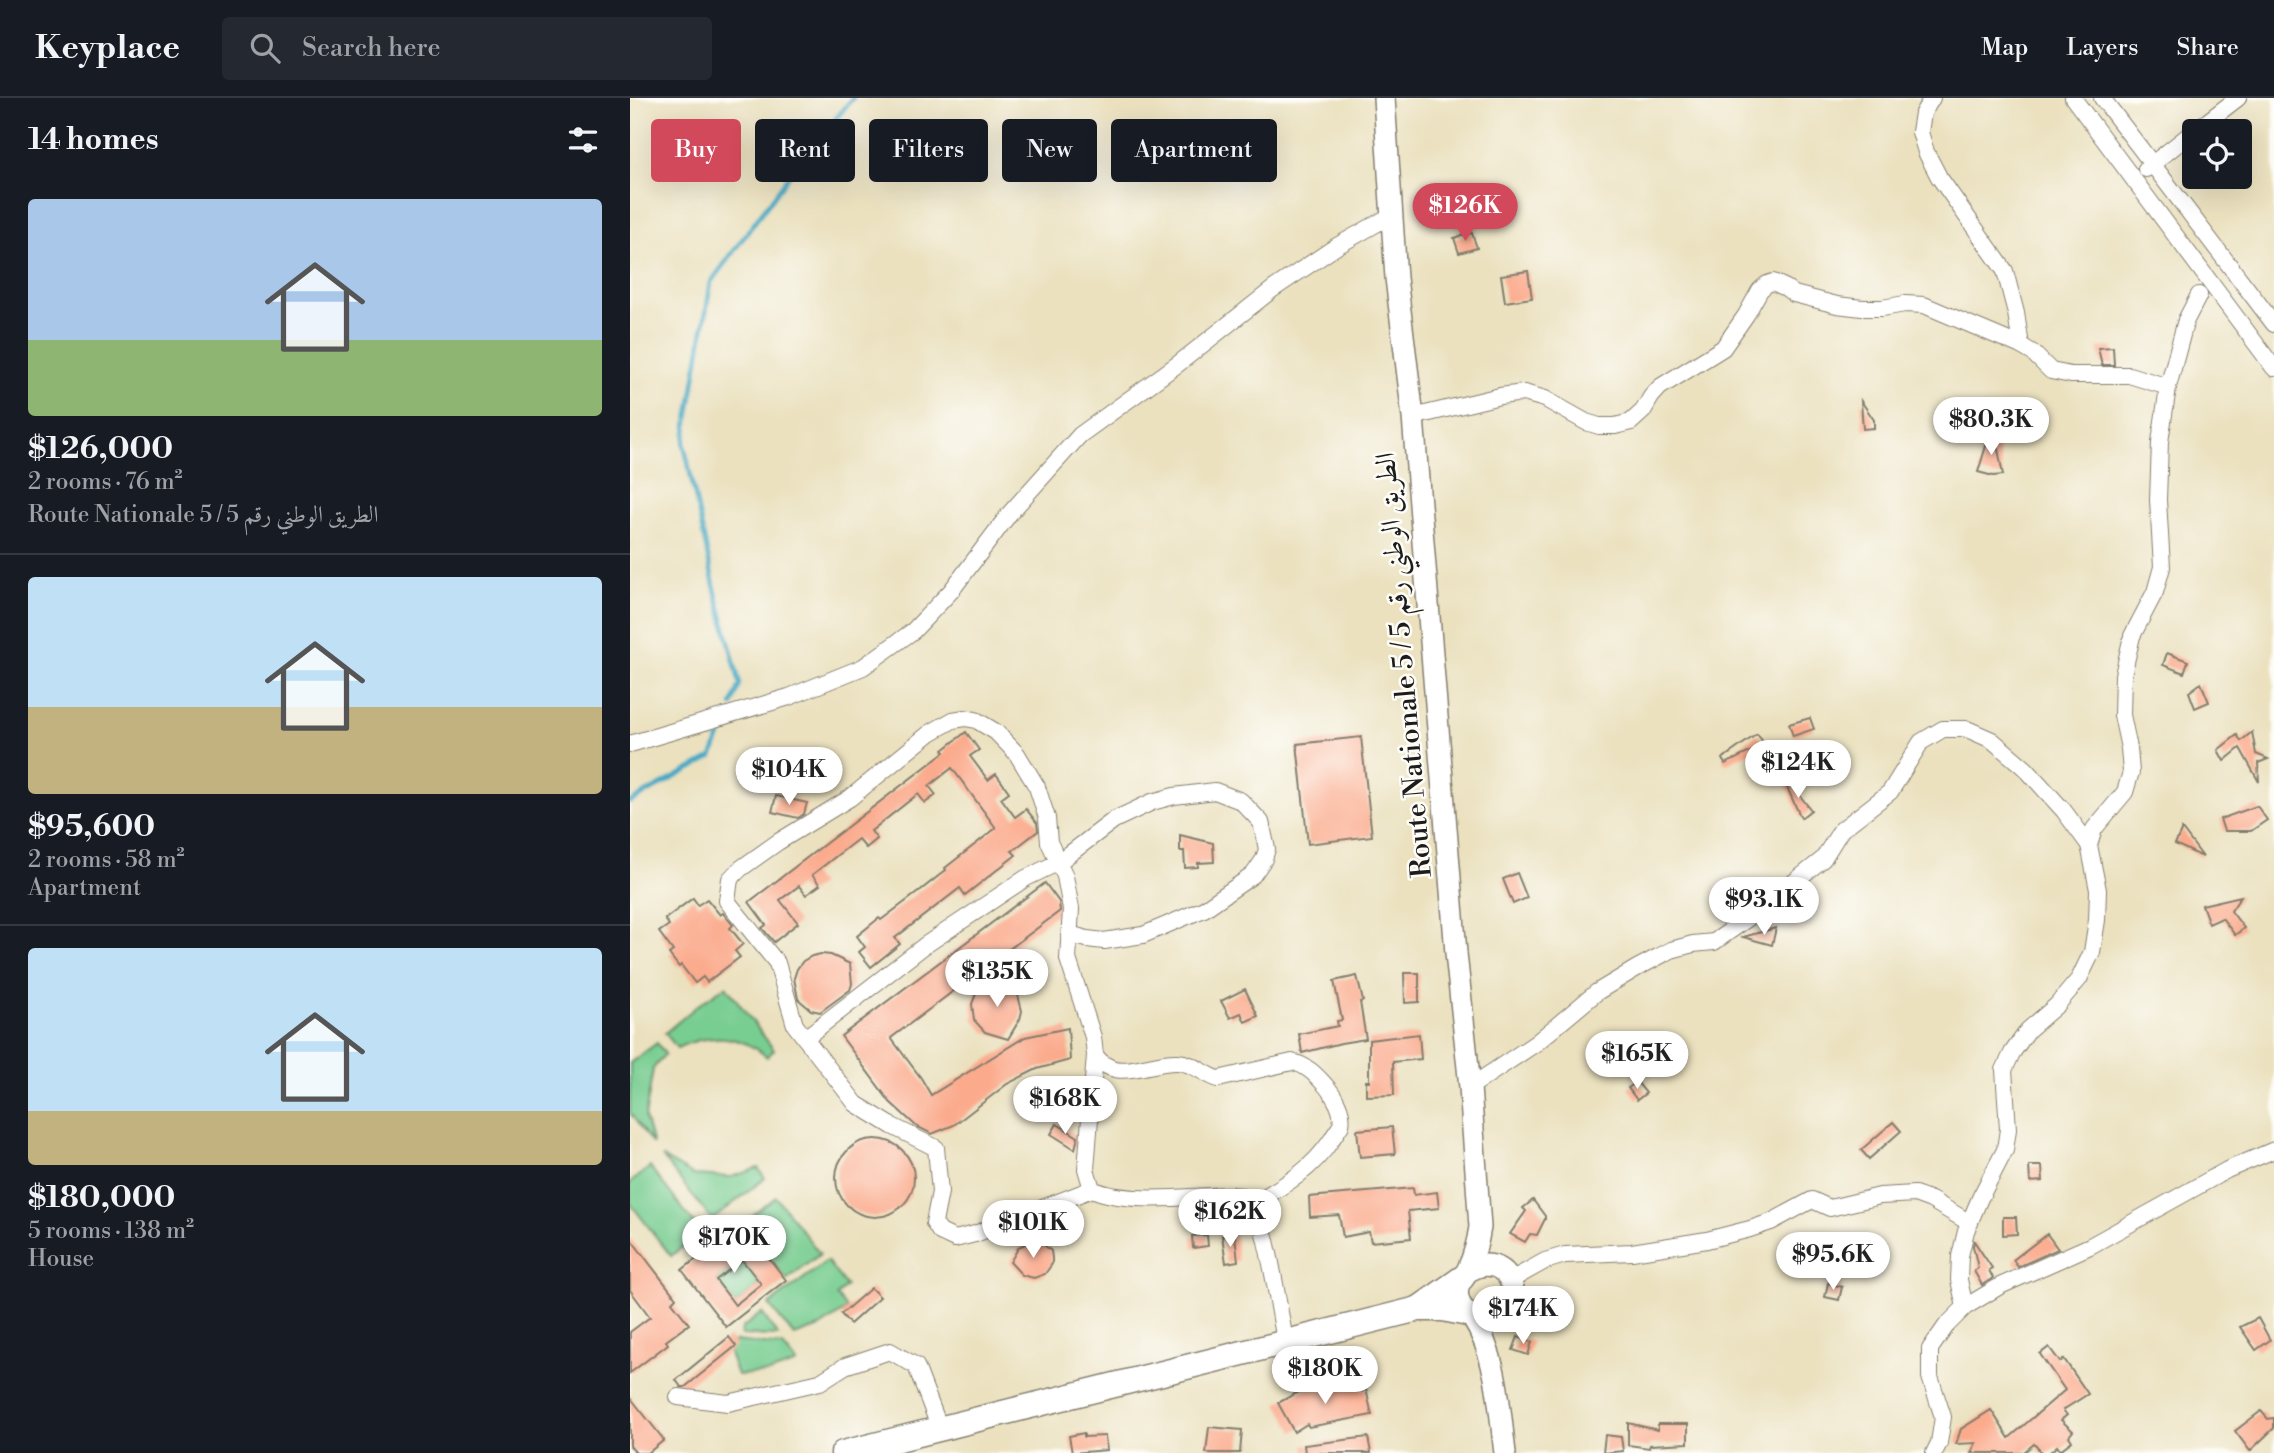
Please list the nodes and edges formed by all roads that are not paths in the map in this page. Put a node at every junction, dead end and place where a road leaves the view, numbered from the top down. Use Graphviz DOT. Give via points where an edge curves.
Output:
graph roads {
  1 [pos="1384,98"];
  2 [pos="1932,98"];
  3 [pos="2073,98"];
  4 [pos="2102,98"];
  5 [pos="2238,98"];
  6 [pos="2211,119"];
  7 [pos="2182,141"];
  8 [pos="2152,164"];
  9 [pos="2134,180"];
  10 [pos="1392,215"];
  11 [pos="2199,295"];
  12 [pos="2274,324"];
  13 [pos="2021,346"];
  14 [pos="2274,368"];
  15 [pos="2168,387"];
  16 [pos="1413,417"];
  17 [pos="630,744"];
  18 [pos="2089,845"];
  19 [pos="1059,862"];
  20 [pos="1069,934"];
  21 [pos="805,1038"];
  22 [pos="1096,1055"];
  23 [pos="1470,1087"];
  24 [pos="2274,1150"];
  25 [pos="1092,1189"];
  26 [pos="1254,1203"];
  27 [pos="1970,1223"];
  28 [pos="1480,1227"];
  29 [pos="1464,1275"];
  30 [pos="1507,1275"];
  31 [pos="1509,1307"];
  32 [pos="1965,1307"];
  33 [pos="1418,1310"];
  34 [pos="1470,1315"];
  35 [pos="1285,1341"];
  36 [pos="1494,1365"];
  37 [pos="678,1397"];
  38 [pos="940,1429"];
  39 [pos="844,1453"];
  40 [pos="1505,1453"];
  41 [pos="1934,1453"];
  1 -- 10 [label="main road, Route Nationale 5 / الطريق الوطني رقم 5"];
  2 -- 13 [label="street" via="1920,132 1926,152 2005,271"];
  3 -- 9 [label="street"];
  4 -- 8 [label="street"];
  5 -- 6 [label="street"];
  7 -- 8 [label="street"];
  8 -- 9 [label="street"];
  8 -- 12 [label="street"];
  9 -- 14 [label="street"];
  10 -- 16 [label="main road, Route Nationale 5 / الطريق الوطني رقم 5"];
  10 -- 17 [label="street" via="1273,289 1080,435 1010,513 951,591 913,631 863,667 789,697"];
  11 -- 15 [label="street" via="2186,320"];
  13 -- 15 [label="street" via="2051,372 2129,375"];
  13 -- 16 [label="street" via="1924,305 1837,305 1794,294 1773,282 1760,290 1723,348 1660,387 1631,422 1599,426 1524,393"];
  15 -- 18 [label="street" via="2158,500 2162,567 2155,592 2132,636 2123,675 2122,715 2131,772 2125,792 2094,829"];
  16 -- 23 [label="main road, Route Nationale 5 / الطريق الوطني رقم 5"];
  18 -- 23 [label="street" via="2026,769 1992,740 1967,729 1943,729 1921,742 1890,792 1841,830 1823,859 1747,919 1714,942 1671,950 1597,992 1536,1043"];
  18 -- 27 [label="street" via="2098,890 2092,952 2079,979 2028,1030 2008,1061 2004,1070 2005,1150"];
  19 -- 20 [label="street" via="1071,909"];
  19 -- 20 [label="street" via="1114,820 1174,796 1215,791 1241,801 1265,830 1267,849 1253,875 1204,909 1143,934 1104,941"];
  19 -- 21 [label="street" via="962,919"];
  19 -- 21 [label="street" via="1049,842 1037,787 1023,761 996,732 965,718 930,733 850,798 778,842 730,879 727,901 777,963 795,1025"];
  20 -- 22 [label="street" via="1068,959"];
  21 -- 25 [label="street" via="856,1104 936,1148 940,1192 934,1223 947,1237 975,1234"];
  22 -- 25 [label="street" via="1086,1169"];
  22 -- 26 [label="street" via="1110,1068 1178,1062 1218,1079 1292,1062 1315,1074 1332,1093 1340,1125 1310,1167"];
  23 -- 28 [label="main road, Route Nationale 5 / الطريق الوطني رقم 5"];
  24 -- 32 [label="street"];
  25 -- 26 [label="street" via="1129,1198 1246,1196"];
  26 -- 35 [label="street" via="1263,1226"];
  27 -- 30 [label="street" via="1915,1194 1881,1196 1830,1208 1812,1200 1771,1222 1707,1240 1632,1252 1565,1255"];
  27 -- 32 [label="street" via="1960,1256"];
  28 -- 29 [label="main road"];
  28 -- 30 [label="main road"];
  29 -- 30 [label="main road" via="1484,1264"];
  29 -- 33 [label="highway"];
  29 -- 34 [label="main road" via="1458,1285 1459,1301"];
  30 -- 31 [label="main road" via="1514,1294"];
  31 -- 34 [label="main road" via="1492,1320"];
  31 -- 36 [label="main road"];
  32 -- 41 [label="street" via="1930,1349 1930,1377 1943,1417"];
  33 -- 34 [label="highway"];
  33 -- 35 [label="highway"];
  34 -- 36 [label="main road"];
  35 -- 38 [label="highway"];
  36 -- 40 [label="main road"];
  37 -- 38 [label="street" via="728,1403 820,1382 845,1366 890,1350 916,1366"];
  38 -- 39 [label="highway"];
}
